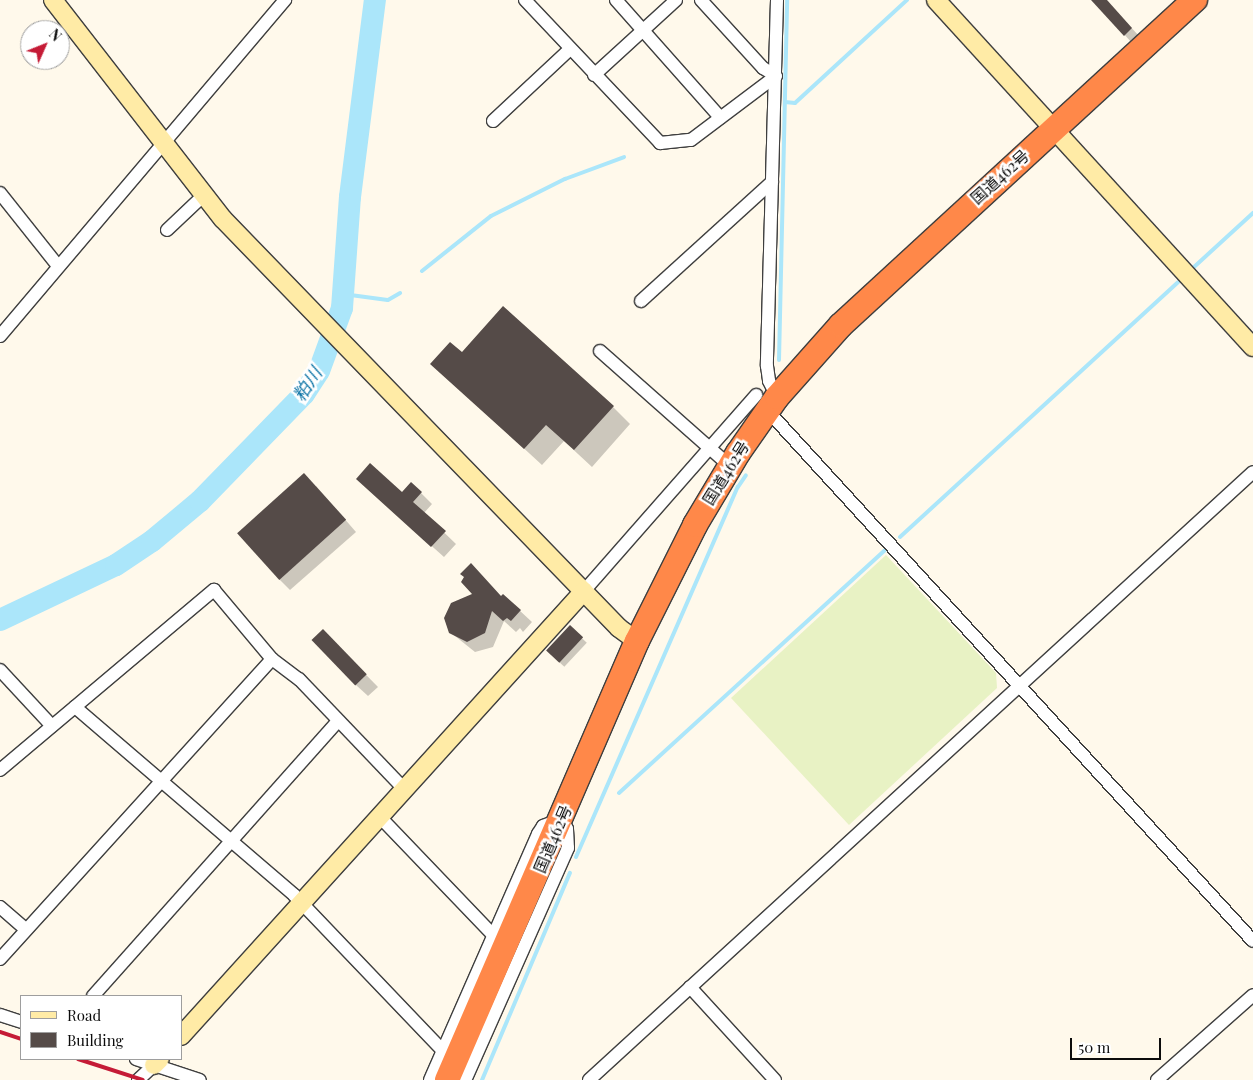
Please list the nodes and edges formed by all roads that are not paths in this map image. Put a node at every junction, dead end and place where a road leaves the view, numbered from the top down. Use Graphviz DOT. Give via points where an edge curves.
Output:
graph roads {
  1 [pos="53,0"];
  2 [pos="285,0"];
  3 [pos="525,0"];
  4 [pos="616,0"];
  5 [pos="676,0"];
  6 [pos="701,0"];
  7 [pos="777,0"];
  8 [pos="936,0"];
  9 [pos="1195,0"];
  10 [pos="643,30"];
  11 [pos="570,49"];
  12 [pos="594,75"];
  13 [pos="776,76"];
  14 [pos="720,117"];
  15 [pos="493,121"];
  16 [pos="1053,129"];
  17 [pos="163,144"];
  18 [pos="772,182"];
  19 [pos="0,193"];
  20 [pos="203,196"];
  21 [pos="167,230"];
  22 [pos="58,266"];
  23 [pos="642,301"];
  24 [pos="0,336"];
  25 [pos="1253,347"];
  26 [pos="600,351"];
  27 [pos="767,401"];
  28 [pos="709,450"];
  29 [pos="730,465"];
  30 [pos="1253,472"];
  31 [pos="584,591"];
  32 [pos="638,641"];
  33 [pos="272,659"];
  34 [pos="0,670"];
  35 [pos="1020,684"];
  36 [pos="75,707"];
  37 [pos="338,721"];
  38 [pos="52,726"];
  39 [pos="2,764"];
  40 [pos="160,782"];
  41 [pos="404,788"];
  42 [pos="379,816"];
  43 [pos="553,823"];
  44 [pos="230,841"];
  45 [pos="302,904"];
  46 [pos="0,907"];
  47 [pos="25,929"];
  48 [pos="493,935"];
  49 [pos="1253,941"];
  50 [pos="0,959"];
  51 [pos="690,987"];
  52 [pos="1253,994"];
  53 [pos="94,995"];
  54 [pos="0,1015"];
  55 [pos="20,1022"];
  56 [pos="182,1035"];
  57 [pos="443,1051"];
  58 [pos="143,1060"];
  59 [pos="157,1062"];
  60 [pos="138,1080"];
  61 [pos="200,1080"];
  62 [pos="430,1080"];
  63 [pos="447,1080"];
  64 [pos="465,1080"];
  65 [pos="589,1080"];
  66 [pos="775,1080"];
  67 [pos="1157,1080"];
  1 -- 17 [label="street"];
  2 -- 17 [label="street"];
  3 -- 11 [label="street"];
  4 -- 10 [label="street"];
  5 -- 10 [label="street"];
  6 -- 13 [label="street" via="763,68"];
  7 -- 13 [label="street"];
  8 -- 16 [label="street"];
  9 -- 16 [label="highway, 国道462号"];
  10 -- 12 [label="street"];
  10 -- 14 [label="street"];
  11 -- 12 [label="street"];
  11 -- 15 [label="street"];
  12 -- 14 [label="street" via="660,143 691,140"];
  13 -- 14 [label="street"];
  13 -- 18 [label="street"];
  16 -- 25 [label="street"];
  16 -- 27 [label="highway, 国道462号" via="867,300"];
  17 -- 20 [label="street"];
  17 -- 22 [label="street"];
  18 -- 23 [label="street"];
  18 -- 27 [label="street"];
  19 -- 22 [label="street"];
  20 -- 21 [label="street"];
  20 -- 31 [label="street"];
  22 -- 24 [label="street"];
  26 -- 28 [label="street"];
  27 -- 28 [label="street"];
  27 -- 29 [label="highway, 国道462号"];
  27 -- 35 [label="street"];
  28 -- 29 [label="street"];
  28 -- 31 [label="street"];
  29 -- 32 [label="highway, 国道462号" via="695,525"];
  30 -- 35 [label="street"];
  31 -- 32 [label="street" via="619,628"];
  31 -- 41 [label="street"];
  32 -- 43 [label="highway, 国道462号"];
  33 -- 36 [label="street" via="214,590"];
  33 -- 37 [label="street" via="299,679"];
  33 -- 40 [label="street"];
  34 -- 38 [label="street"];
  35 -- 49 [label="street"];
  35 -- 51 [label="street"];
  36 -- 38 [label="street"];
  36 -- 40 [label="street"];
  37 -- 41 [label="street"];
  37 -- 44 [label="street"];
  38 -- 39 [label="street"];
  40 -- 44 [label="street"];
  40 -- 47 [label="street"];
  41 -- 42 [label="street"];
  42 -- 45 [label="street"];
  42 -- 48 [label="street"];
  43 -- 48 [label="street"];
  43 -- 63 [label="highway, 国道462号"];
  43 -- 64 [label="street" via="569,836 564,855"];
  44 -- 45 [label="street"];
  44 -- 53 [label="street"];
  45 -- 56 [label="street"];
  45 -- 57 [label="street"];
  46 -- 47 [label="street"];
  47 -- 50 [label="street"];
  48 -- 57 [label="street"];
  51 -- 65 [label="street"];
  51 -- 66 [label="street"];
  52 -- 67 [label="street"];
  54 -- 55 [label="street"];
  57 -- 62 [label="street"];
  58 -- 59 [label="street"];
  59 -- 60 [label="street"];
  59 -- 61 [label="street"];
}
